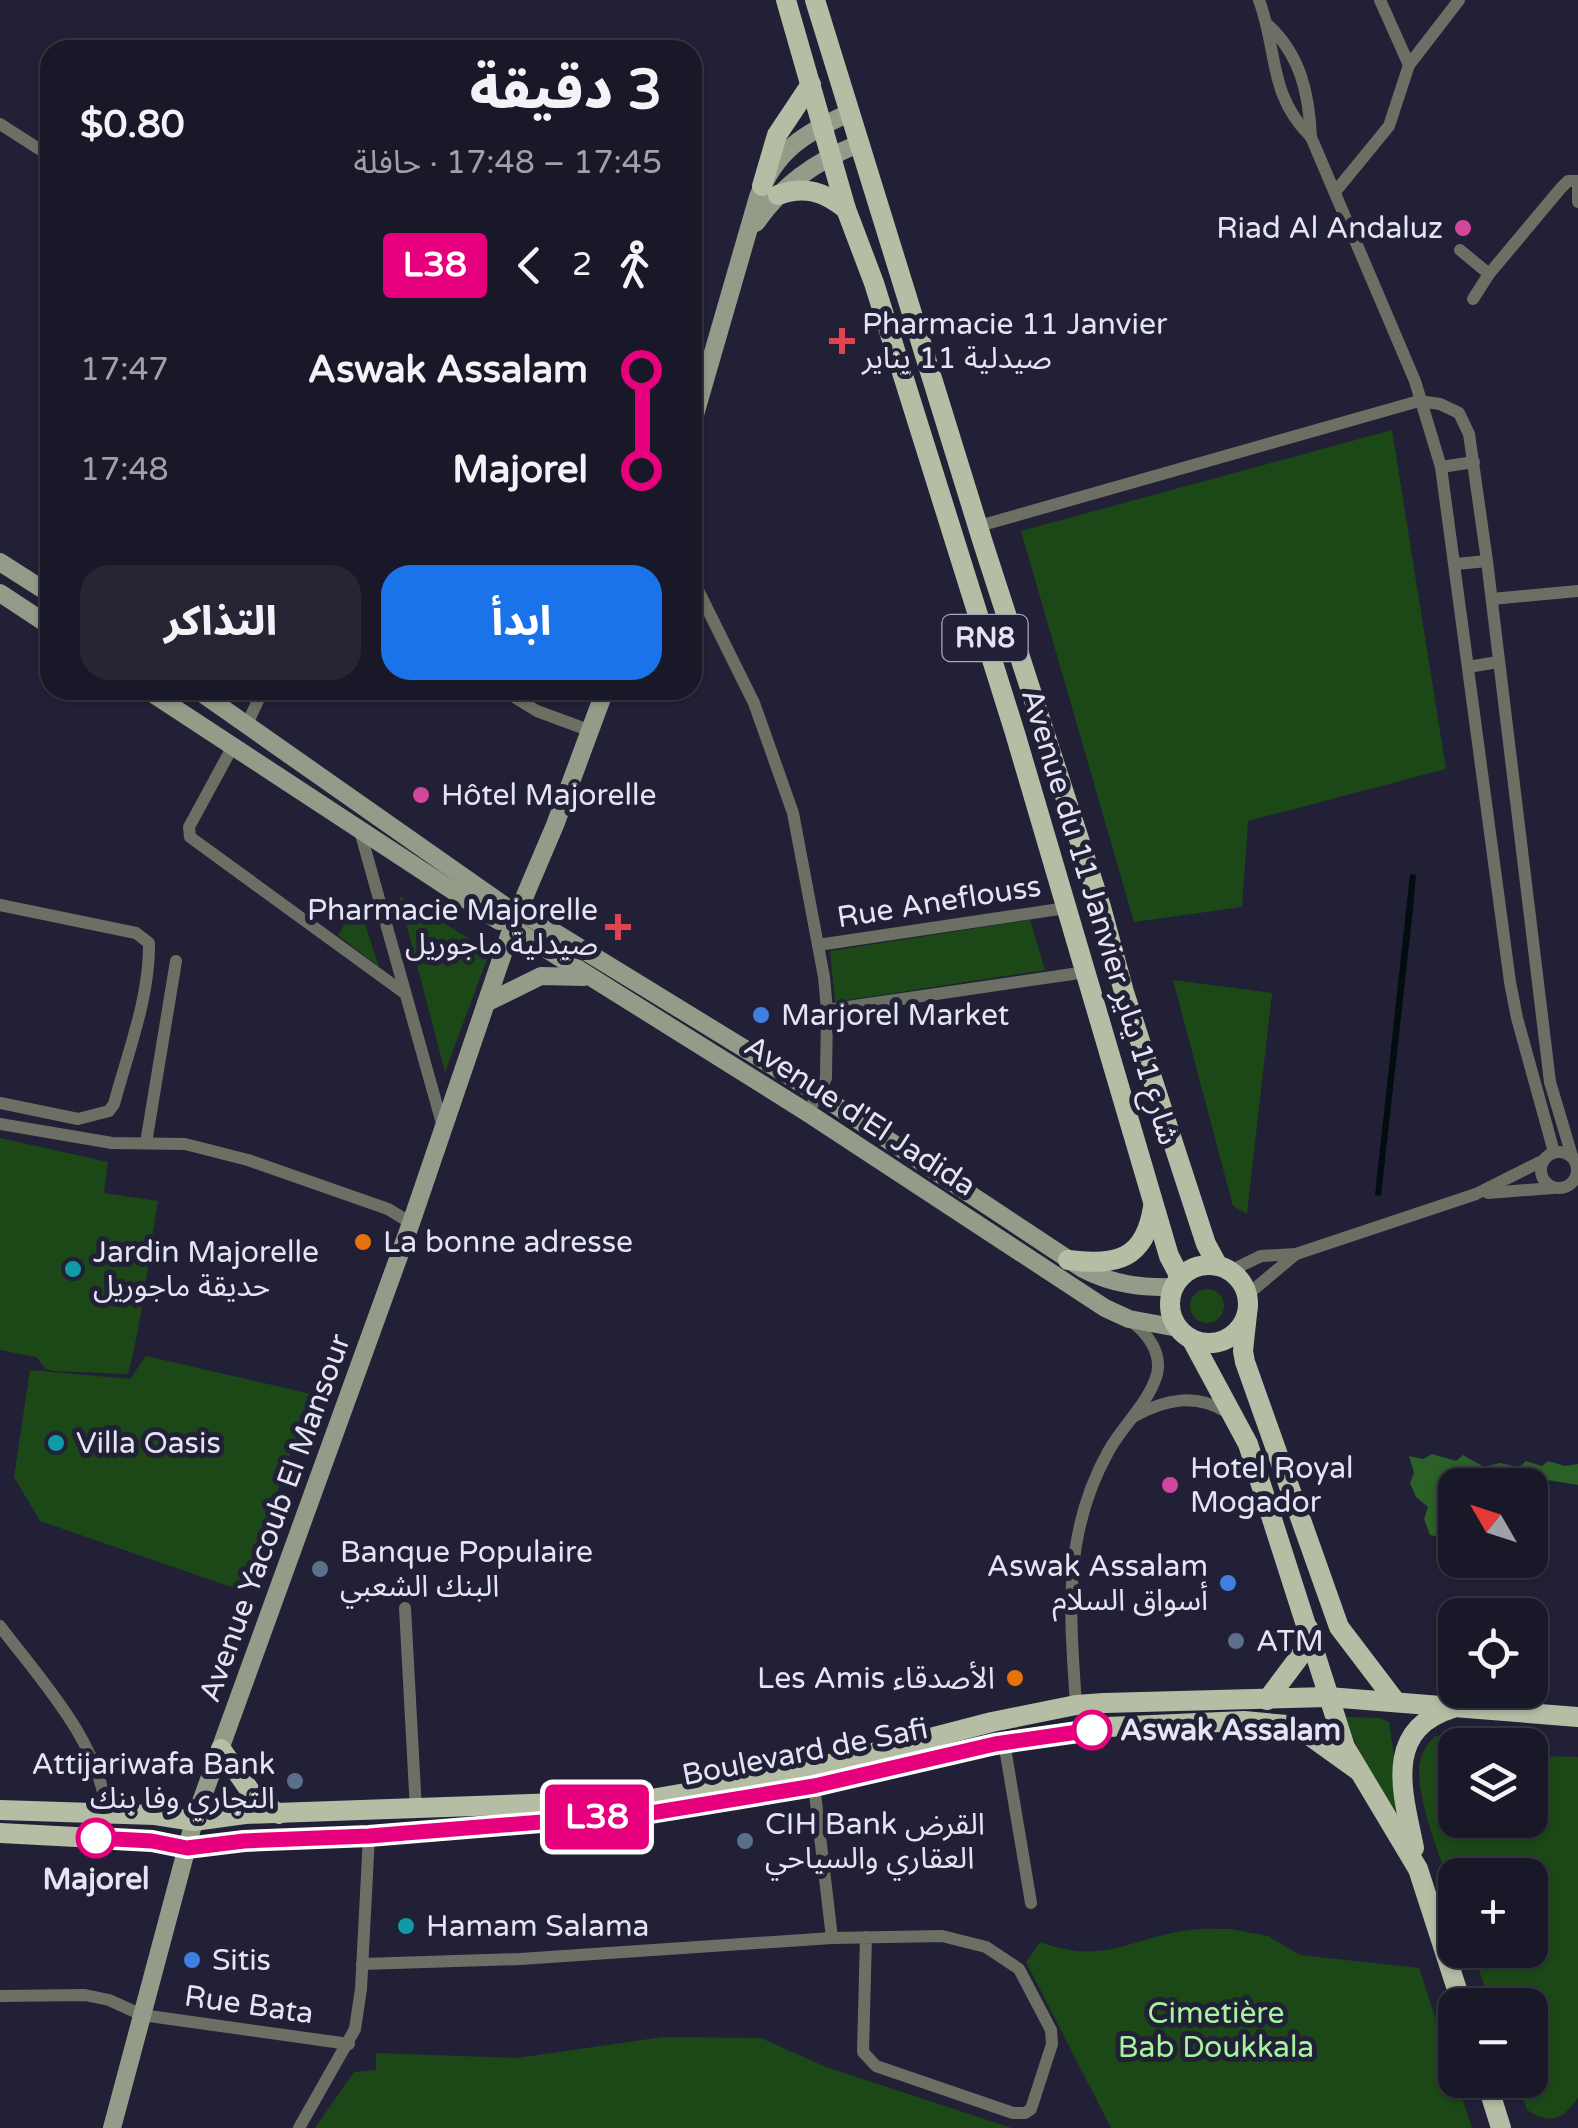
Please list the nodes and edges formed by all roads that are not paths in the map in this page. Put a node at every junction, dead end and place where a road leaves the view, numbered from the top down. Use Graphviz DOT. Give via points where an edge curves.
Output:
graph roads {
  1 [pos="786,0"];
  2 [pos="815,0"];
  3 [pos="1259,0"];
  4 [pos="1380,0"];
  5 [pos="1459,0"];
  6 [pos="1269,26"];
  7 [pos="1409,65"];
  8 [pos="811,84"];
  9 [pos="849,113"];
  10 [pos="0,124"];
  11 [pos="822,126"];
  12 [pos="1310,137"];
  13 [pos="858,144"];
  14 [pos="40,150"];
  15 [pos="830,156"];
  16 [pos="1578,181"];
  17 [pos="770,190"];
  18 [pos="1335,192"];
  19 [pos="1578,202"];
  20 [pos="846,209"];
  21 [pos="1460,250"];
  22 [pos="1489,274"];
  23 [pos="1473,299"];
  24 [pos="702,369"];
  25 [pos="1419,401"];
  26 [pos="1474,462"];
  27 [pos="1441,467"];
  28 [pos="978,526"];
  29 [pos="0,562"];
  30 [pos="1488,562"];
  31 [pos="1456,564"];
  32 [pos="40,588"];
  33 [pos="1578,591"];
  34 [pos="0,593"];
  35 [pos="702,598"];
  36 [pos="1492,599"];
  37 [pos="40,619"];
  38 [pos="1498,662"];
  39 [pos="1468,667"];
  40 [pos="162,700"];
  41 [pos="212,700"];
  42 [pos="258,700"];
  43 [pos="519,700"];
  44 [pos="602,700"];
  45 [pos="247,724"];
  46 [pos="592,731"];
  47 [pos="233,746"];
  48 [pos="360,832"];
  49 [pos="0,905"];
  50 [pos="1066,908"];
  51 [pos="514,919"];
  52 [pos="818,946"];
  53 [pos="176,961"];
  54 [pos="1086,972"];
  55 [pos="591,978"];
  56 [pos="403,992"];
  57 [pos="486,1004"];
  58 [pos="827,1010"];
  59 [pos="820,1095"];
  60 [pos="0,1103"];
  61 [pos="808,1113"];
  62 [pos="0,1124"];
  63 [pos="442,1127"];
  64 [pos="146,1143"];
  65 [pos="1550,1156"];
  66 [pos="1576,1163"];
  67 [pos="1555,1188"];
  68 [pos="1476,1194"];
  69 [pos="1154,1200"];
  70 [pos="410,1223"];
  71 [pos="1296,1254"];
  72 [pos="1068,1260"];
  73 [pos="1224,1268"];
  74 [pos="1177,1282"];
  75 [pos="1247,1305"];
  76 [pos="1129,1319"];
  77 [pos="1185,1334"];
  78 [pos="1236,1417"];
  79 [pos="1131,1418"];
  80 [pos="405,1608"];
  81 [pos="0,1626"];
  82 [pos="1308,1626"];
  83 [pos="1328,1698"];
  84 [pos="1267,1700"];
  85 [pos="1396,1702"];
  86 [pos="1104,1703"];
  87 [pos="1076,1705"];
  88 [pos="1438,1706"];
  89 [pos="1454,1708"];
  90 [pos="1468,1708"];
  91 [pos="1578,1717"];
  92 [pos="992,1722"];
  93 [pos="1106,1727"];
  94 [pos="1000,1743"];
  95 [pos="221,1749"];
  96 [pos="1359,1771"];
  97 [pos="779,1784"];
  98 [pos="814,1786"];
  99 [pos="0,1810"];
  100 [pos="416,1810"];
  101 [pos="578,1811"];
  102 [pos="107,1814"];
  103 [pos="279,1814"];
  104 [pos="194,1821"];
  105 [pos="0,1834"];
  106 [pos="369,1836"];
  107 [pos="187,1848"];
  108 [pos="1418,1870"];
  109 [pos="1031,1902"];
  110 [pos="866,1937"];
  111 [pos="832,1938"];
  112 [pos="362,1964"];
  113 [pos="1456,1988"];
  114 [pos="0,1996"];
  115 [pos="142,2016"];
  116 [pos="349,2044"];
  117 [pos="1493,2098"];
  118 [pos="1502,2122"];
  119 [pos="112,2128"];
  120 [pos="299,2128"];
  1 -- 8 [label="main road, Avenue du 11 Janvier شارع 11 يناير / RN8"];
  2 -- 9 [label="main road, Avenue du 11 Janvier شارع 11 يناير / RN8"];
  3 -- 6 [label="street"];
  4 -- 7 [label="street"];
  5 -- 7 [label="street"];
  6 -- 12 [label="street" via="1282,96"];
  6 -- 12 [label="street" via="1301,72"];
  7 -- 18 [label="street" via="1390,126"];
  8 -- 11 [label="main road, Avenue du 11 Janvier شارع 11 يناير / RN8"];
  8 -- 17 [label="main road" via="777,135"];
  9 -- 11 [label="main road"];
  9 -- 13 [label="main road, Avenue du 11 Janvier شارع 11 يناير / RN8"];
  10 -- 14 [label="street"];
  11 -- 15 [label="main road, Avenue du 11 Janvier شارع 11 يناير / RN8"];
  11 -- 17 [label="main road" via="778,158"];
  12 -- 18 [label="street"];
  13 -- 15 [label="main road"];
  13 -- 28 [label="main road, Avenue du 11 Janvier شارع 11 يناير / RN8"];
  15 -- 17 [label="main road"];
  15 -- 20 [label="main road, Avenue du 11 Janvier شارع 11 يناير / RN8"];
  16 -- 19 [label="street"];
  16 -- 22 [label="street" via="1566,182"];
  17 -- 20 [label="main road" via="811,190"];
  17 -- 24 [label="main road"];
  18 -- 25 [label="street"];
  20 -- 50 [label="main road, Avenue du 11 Janvier شارع 11 يناير / RN8"];
  21 -- 22 [label="street"];
  22 -- 23 [label="street"];
  25 -- 26 [label="street" via="1452,408 1464,418"];
  25 -- 27 [label="street"];
  25 -- 28 [label="street"];
  26 -- 27 [label="street"];
  26 -- 30 [label="street"];
  27 -- 31 [label="street"];
  28 -- 73 [label="main road, Avenue du 11 Janvier شارع 11 يناير / RN8" via="1206,1244"];
  29 -- 32 [label="main road"];
  30 -- 31 [label="street"];
  30 -- 36 [label="street"];
  31 -- 39 [label="street"];
  33 -- 36 [label="street"];
  34 -- 37 [label="main road"];
  35 -- 52 [label="street" via="789,794"];
  36 -- 38 [label="street"];
  38 -- 39 [label="street"];
  38 -- 66 [label="street" via="1550,1082"];
  39 -- 65 [label="street" via="1510,982"];
  40 -- 47 [label="main road"];
  41 -- 45 [label="main road"];
  42 -- 45 [label="street"];
  43 -- 46 [label="street"];
  44 -- 46 [label="main road, Avenue Yacoub El Mansour"];
  45 -- 51 [label="main road"];
  46 -- 51 [label="main road, Avenue Yacoub El Mansour"];
  47 -- 48 [label="main road"];
  47 -- 56 [label="street" via="189,826 190,837"];
  48 -- 51 [label="main road"];
  48 -- 56 [label="street"];
  49 -- 60 [label="street" via="136,933 149,943 150,957 109,1111 78,1118"];
  50 -- 52 [label="street, Rue Aneflouss"];
  50 -- 54 [label="main road, Avenue du 11 Janvier شارع 11 يناير / RN8"];
  51 -- 55 [label="main road, Avenue d'El Jadida"];
  51 -- 57 [label="main road, Avenue Yacoub El Mansour"];
  51 -- 59 [label="main road, Avenue d'El Jadida"];
  52 -- 58 [label="street"];
  53 -- 64 [label="street"];
  54 -- 58 [label="street"];
  54 -- 69 [label="main road, Avenue du 11 Janvier شارع 11 يناير / RN8"];
  55 -- 57 [label="main road" via="540,976"];
  55 -- 61 [label="main road, Avenue d'El Jadida"];
  56 -- 63 [label="street"];
  57 -- 63 [label="main road, Avenue Yacoub El Mansour"];
  58 -- 59 [label="street" via="828,1065"];
  59 -- 61 [label="street"];
  59 -- 72 [label="main road, Avenue d'El Jadida"];
  61 -- 76 [label="main road, Avenue d'El Jadida"];
  62 -- 64 [label="street" via="112,1144"];
  63 -- 70 [label="main road, Avenue Yacoub El Mansour"];
  64 -- 70 [label="street" via="185,1144 248,1160 388,1209"];
  65 -- 66 [label="street"];
  65 -- 67 [label="street" via="1542,1166 1544,1180"];
  65 -- 68 [label="street"];
  66 -- 67 [label="street" via="1569,1186"];
  67 -- 68 [label="street"];
  68 -- 71 [label="street"];
  69 -- 72 [label="main road" via="1147,1232 1131,1253 1102,1262"];
  69 -- 74 [label="main road, Avenue du 11 Janvier شارع 11 يناير / RN8"];
  70 -- 95 [label="main road, Avenue Yacoub El Mansour"];
  71 -- 73 [label="street"];
  71 -- 75 [label="street"];
  72 -- 74 [label="main road, Avenue d'El Jadida" via="1115,1282 1150,1288"];
  73 -- 74 [label="main road" via="1196,1267"];
  73 -- 75 [label="main road, RN8" via="1240,1279"];
  74 -- 77 [label="main road, RN8" via="1170,1305"];
  75 -- 77 [label="main road" via="1238,1332 1226,1340 1206,1344"];
  75 -- 85 [label="main road" via="1245,1362 1339,1628"];
  76 -- 77 [label="main road, Avenue d'El Jadida"];
  76 -- 79 [label="street" via="1151,1342 1158,1366"];
  77 -- 78 [label="main road, RN8"];
  78 -- 79 [label="street" via="1191,1399"];
  78 -- 82 [label="main road, RN8"];
  79 -- 87 [label="street" via="1108,1452 1078,1534 1069,1591"];
  80 -- 100 [label="street"];
  81 -- 102 [label="street" via="78,1732 101,1777"];
  82 -- 83 [label="main road, RN8"];
  82 -- 84 [label="main road" via="1303,1652"];
  83 -- 84 [label="main road, Boulevard de Safi"];
  83 -- 85 [label="main road, Boulevard de Safi"];
  83 -- 96 [label="main road, RN8"];
  84 -- 86 [label="main road, Boulevard de Safi"];
  85 -- 88 [label="main road, Boulevard de Safi"];
  86 -- 87 [label="main road, Boulevard de Safi"];
  86 -- 93 [label="main road"];
  87 -- 92 [label="main road, Boulevard de Safi"];
  89 -- 108 [label="main road" via="1419,1726 1404,1752"];
  90 -- 91 [label="main road, Boulevard de Safi"];
  92 -- 94 [label="main road"];
  92 -- 97 [label="main road, Boulevard de Safi"];
  93 -- 94 [label="main road, Boulevard de Safi"];
  93 -- 96 [label="main road, Boulevard de Safi" via="1286,1725"];
  94 -- 98 [label="main road, Boulevard de Safi"];
  94 -- 109 [label="street"];
  95 -- 103 [label="main road" via="255,1798"];
  95 -- 104 [label="main road, Avenue Yacoub El Mansour"];
  96 -- 108 [label="main road, RN8"];
  97 -- 98 [label="main road, Boulevard de Safi"];
  97 -- 101 [label="main road, Boulevard de Safi"];
  98 -- 111 [label="street"];
  99 -- 102 [label="main road, Boulevard de Safi"];
  100 -- 101 [label="main road, Boulevard de Safi"];
  100 -- 103 [label="main road, Boulevard de Safi"];
  101 -- 106 [label="main road, Boulevard de Safi"];
  102 -- 104 [label="main road, Boulevard de Safi"];
  103 -- 104 [label="main road, Boulevard de Safi"];
  104 -- 107 [label="main road, Avenue Yacoub El Mansour"];
  105 -- 107 [label="main road, Boulevard de Safi"];
  106 -- 107 [label="main road, Boulevard de Safi"];
  106 -- 112 [label="street"];
  107 -- 115 [label="main road, Avenue Yacoub El Mansour"];
  108 -- 113 [label="main road, RN8"];
  110 -- 110 [label="street" via="942,1936 986,1946 1019,1969 1052,2030 1031,2109 1014,2112 868,2059"];
  110 -- 111 [label="street"];
  111 -- 112 [label="street"];
  112 -- 116 [label="street"];
  114 -- 115 [label="street, Rue Bata" via="85,1995"];
  115 -- 116 [label="street, Rue Bata"];
  115 -- 119 [label="main road, Avenue Yacoub El Mansour"];
  116 -- 120 [label="street"];
  117 -- 118 [label="main road"];
}
